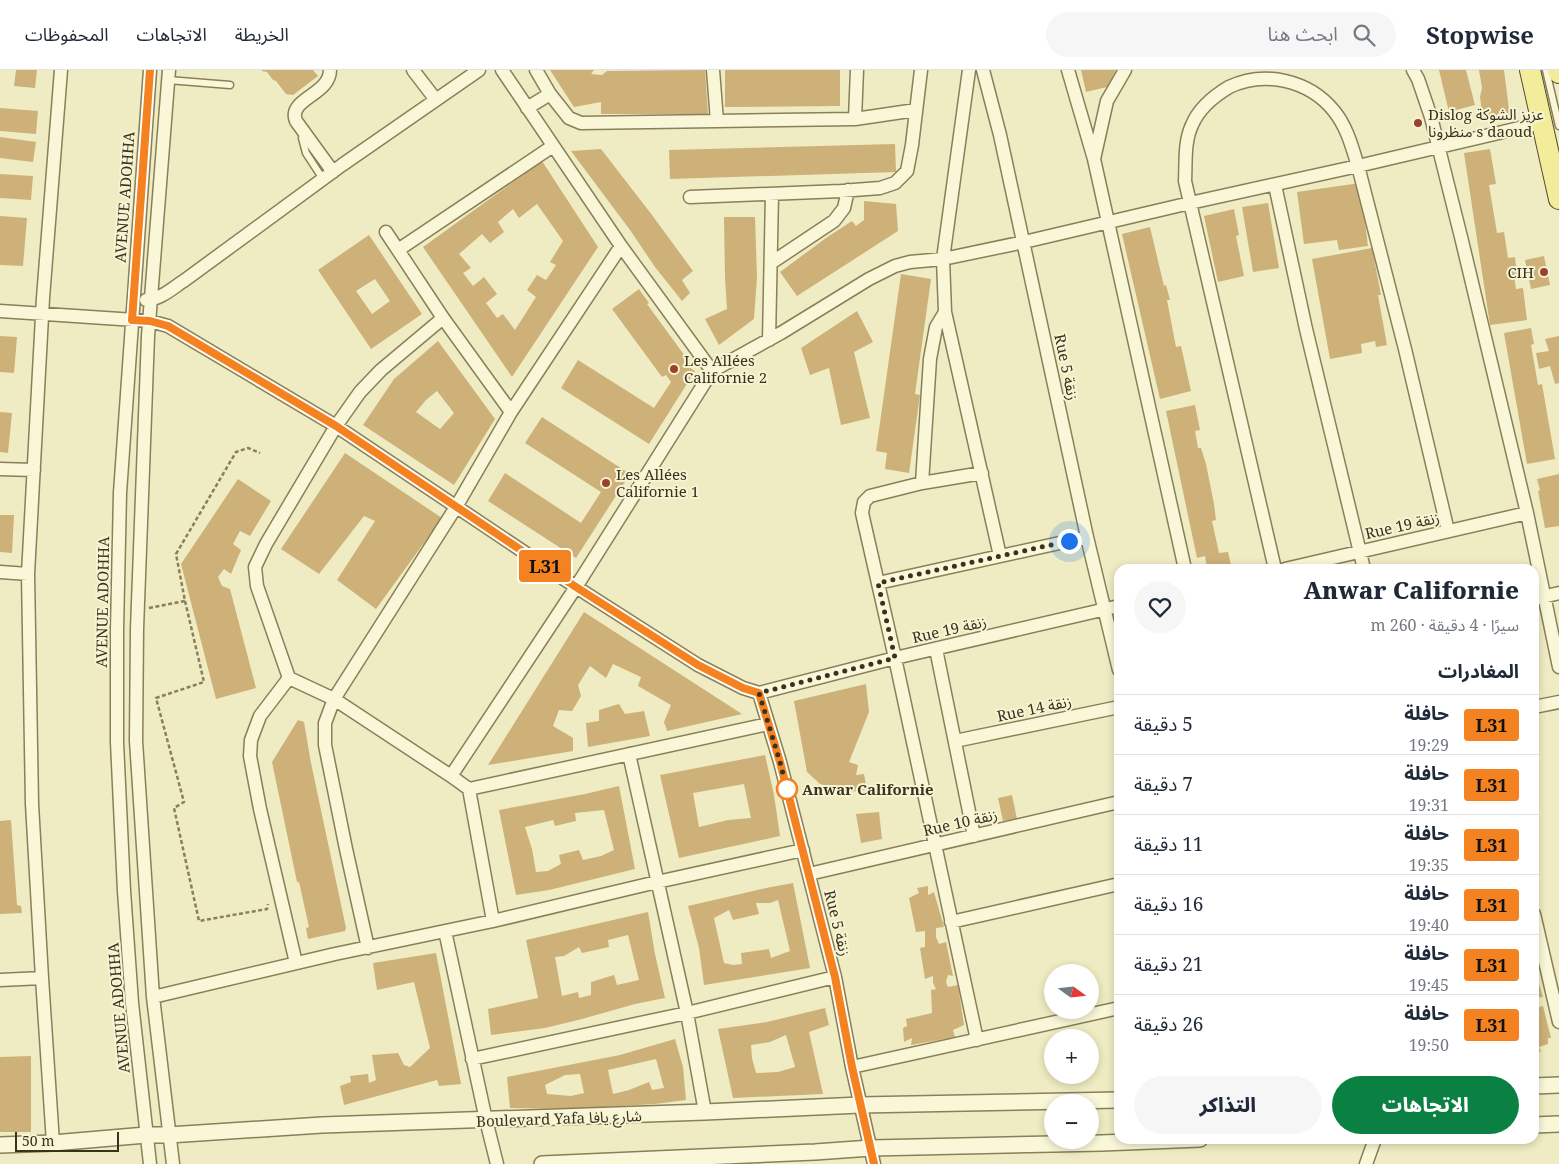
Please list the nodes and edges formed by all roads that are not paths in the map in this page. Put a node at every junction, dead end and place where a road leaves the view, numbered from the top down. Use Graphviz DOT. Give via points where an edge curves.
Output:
graph roads {
  1 [pos="61,70"];
  2 [pos="150,70"];
  3 [pos="330,70"];
  4 [pos="413,70"];
  5 [pos="479,70"];
  6 [pos="502,70"];
  7 [pos="536,70"];
  8 [pos="713,70"];
  9 [pos="857,70"];
  10 [pos="921,70"];
  11 [pos="969,70"];
  12 [pos="983,70"];
  13 [pos="1068,70"];
  14 [pos="1125,70"];
  15 [pos="1413,70"];
  16 [pos="1530,70"];
  17 [pos="1540,70"];
  18 [pos="1546,70"];
  19 [pos="169,75"];
  20 [pos="230,85"];
  21 [pos="550,94"];
  22 [pos="436,100"];
  23 [pos="527,108"];
  24 [pos="916,110"];
  25 [pos="855,118"];
  26 [pos="717,121"];
  27 [pos="1552,128"];
  28 [pos="302,138"];
  29 [pos="553,146"];
  30 [pos="1438,147"];
  31 [pos="1094,159"];
  32 [pos="1358,166"];
  33 [pos="328,175"];
  34 [pos="1275,185"];
  35 [pos="848,190"];
  36 [pos="772,194"];
  37 [pos="690,197"];
  38 [pos="1559,198"];
  39 [pos="1190,203"];
  40 [pos="1107,223"];
  41 [pos="386,232"];
  42 [pos="1024,242"];
  43 [pos="621,246"];
  44 [pos="398,250"];
  45 [pos="943,258"];
  46 [pos="770,263"];
  47 [pos="133,300"];
  48 [pos="151,300"];
  49 [pos="0,311"];
  50 [pos="945,312"];
  51 [pos="42,315"];
  52 [pos="443,318"];
  53 [pos="132,320"];
  54 [pos="150,321"];
  55 [pos="769,340"];
  56 [pos="712,371"];
  57 [pos="511,412"];
  58 [pos="336,426"];
  59 [pos="0,469"];
  60 [pos="34,470"];
  61 [pos="982,473"];
  62 [pos="922,483"];
  63 [pos="456,506"];
  64 [pos="1527,513"];
  65 [pos="1448,531"];
  66 [pos="1087,537"];
  67 [pos="1359,552"];
  68 [pos="1000,556"];
  69 [pos="1184,564"];
  70 [pos="1274,564"];
  71 [pos="1307,564"];
  72 [pos="1363,564"];
  73 [pos="1534,564"];
  74 [pos="0,572"];
  75 [pos="28,574"];
  76 [pos="878,583"];
  77 [pos="576,587"];
  78 [pos="1559,593"];
  79 [pos="1539,598"];
  80 [pos="1114,607"];
  81 [pos="1104,609"];
  82 [pos="936,649"];
  83 [pos="1114,650"];
  84 [pos="895,658"];
  85 [pos="1559,667"];
  86 [pos="289,678"];
  87 [pos="759,693"];
  88 [pos="334,699"];
  89 [pos="1559,702"];
  90 [pos="1539,706"];
  91 [pos="1114,708"];
  92 [pos="768,724"];
  93 [pos="955,741"];
  94 [pos="629,754"];
  95 [pos="451,776"];
  96 [pos="469,789"];
  97 [pos="1114,803"];
  98 [pos="974,836"];
  99 [pos="935,844"];
  100 [pos="803,850"];
  101 [pos="809,874"];
  102 [pos="657,882"];
  103 [pos="1114,885"];
  104 [pos="493,921"];
  105 [pos="951,922"];
  106 [pos="445,931"];
  107 [pos="1539,941"];
  108 [pos="368,948"];
  109 [pos="296,963"];
  110 [pos="1553,968"];
  111 [pos="835,977"];
  112 [pos="42,978"];
  113 [pos="0,980"];
  114 [pos="153,997"];
  115 [pos="1114,1009"];
  116 [pos="687,1013"];
  117 [pos="1559,1022"];
  118 [pos="977,1040"];
  119 [pos="472,1059"];
  120 [pos="852,1067"];
  121 [pos="1559,1084"];
  122 [pos="1539,1086"];
  123 [pos="1114,1100"];
  124 [pos="860,1105"];
  125 [pos="705,1112"];
  126 [pos="486,1120"];
  127 [pos="1559,1124"];
  128 [pos="1539,1125"];
  129 [pos="146,1135"];
  130 [pos="169,1135"];
  131 [pos="54,1142"];
  132 [pos="1114,1143"];
  133 [pos="1373,1144"];
  134 [pos="0,1145"];
  135 [pos="871,1148"];
  136 [pos="813,1158"];
  137 [pos="748,1160"];
  138 [pos="654,1162"];
  139 [pos="150,1164"];
  140 [pos="174,1164"];
  141 [pos="498,1164"];
  142 [pos="542,1164"];
  143 [pos="874,1164"];
  144 [pos="1366,1164"];
  1 -- 51 [label="street"];
  2 -- 47 [label="street, AVENUE ADOHHA"];
  3 -- 33 [label="street" via="325,84 297,107 294,114"];
  4 -- 22 [label="street"];
  5 -- 22 [label="street"];
  6 -- 23 [label="street"];
  7 -- 21 [label="street"];
  8 -- 26 [label="street"];
  9 -- 25 [label="street"];
  10 -- 24 [label="street"];
  11 -- 45 [label="street"];
  12 -- 42 [label="street, Rue 5 زنقة"];
  13 -- 31 [label="street"];
  14 -- 31 [label="street" via="1107,101"];
  15 -- 30 [label="street" via="1431,117"];
  16 -- 27 [label="main road"];
  17 -- 27 [label="lane"];
  18 -- 27 [label="lane"];
  19 -- 20 [label="lane"];
  19 -- 48 [label="street"];
  21 -- 23 [label="street"];
  21 -- 26 [label="street" via="569,118 581,123"];
  22 -- 33 [label="street"];
  23 -- 29 [label="street"];
  24 -- 25 [label="street"];
  24 -- 35 [label="street" via="906,171 895,183 880,188"];
  25 -- 26 [label="street"];
  27 -- 30 [label="street"];
  27 -- 38 [label="main road"];
  28 -- 33 [label="lane" via="306,153"];
  29 -- 43 [label="street"];
  29 -- 44 [label="street"];
  30 -- 32 [label="street"];
  30 -- 64 [label="street"];
  31 -- 40 [label="street"];
  32 -- 34 [label="street"];
  32 -- 39 [label="street" via="1350,137 1326,102 1294,81 1256,76 1219,93 1192,123 1186,158"];
  32 -- 65 [label="street"];
  33 -- 48 [label="street" via="185,280"];
  34 -- 39 [label="street"];
  34 -- 67 [label="street"];
  35 -- 36 [label="street"];
  35 -- 46 [label="street" via="844,208 834,221"];
  36 -- 37 [label="street"];
  36 -- 46 [label="street"];
  39 -- 40 [label="street"];
  39 -- 70 [label="street"];
  40 -- 42 [label="street"];
  40 -- 69 [label="street"];
  41 -- 44 [label="street"];
  42 -- 45 [label="street"];
  42 -- 66 [label="street, Rue 5 زنقة"];
  43 -- 56 [label="street"];
  43 -- 57 [label="street"];
  44 -- 52 [label="street"];
  45 -- 50 [label="street"];
  45 -- 55 [label="street" via="896,266"];
  46 -- 55 [label="street"];
  47 -- 48 [label="street"];
  47 -- 53 [label="street, AVENUE ADOHHA"];
  48 -- 54 [label="street"];
  49 -- 51 [label="street"];
  50 -- 61 [label="street"];
  50 -- 62 [label="street" via="936,327 930,359"];
  51 -- 53 [label="street"];
  51 -- 60 [label="street"];
  52 -- 57 [label="street"];
  52 -- 58 [label="street" via="381,370 360,392"];
  53 -- 54 [label="street"];
  53 -- 129 [label="street, AVENUE ADOHHA" via="120,493 117,742 132,1003"];
  54 -- 58 [label="street" via="168,326"];
  54 -- 114 [label="street" via="136,740"];
  55 -- 56 [label="street"];
  56 -- 77 [label="street"];
  57 -- 63 [label="street"];
  58 -- 63 [label="street"];
  58 -- 86 [label="street" via="255,567 257,586"];
  59 -- 60 [label="street"];
  60 -- 75 [label="street"];
  61 -- 62 [label="street"];
  61 -- 68 [label="street"];
  62 -- 76 [label="street" via="870,496 864,502 862,513"];
  63 -- 77 [label="street"];
  63 -- 88 [label="street"];
  64 -- 65 [label="street, Rue 19 زنقة"];
  64 -- 73 [label="street"];
  65 -- 67 [label="street, Rue 19 زنقة"];
  66 -- 68 [label="street"];
  66 -- 81 [label="street, Rue 5 زنقة"];
  67 -- 71 [label="street, Rue 19 زنقة"];
  67 -- 72 [label="street"];
  68 -- 76 [label="street"];
  74 -- 75 [label="street"];
  75 -- 112 [label="street" via="32,804"];
  76 -- 84 [label="street"];
  77 -- 87 [label="street" via="698,665"];
  77 -- 95 [label="street"];
  78 -- 79 [label="street"];
  79 -- 85 [label="street"];
  80 -- 81 [label="street, Rue 19 زنقة"];
  81 -- 82 [label="street, Rue 19 زنقة"];
  81 -- 83 [label="street, Rue 5 زنقة"];
  82 -- 84 [label="street, Rue 19 زنقة"];
  82 -- 93 [label="street"];
  84 -- 87 [label="street, Rue 19 زنقة"];
  84 -- 99 [label="street"];
  86 -- 88 [label="street"];
  86 -- 109 [label="street" via="260,716 251,740 250,756"];
  87 -- 92 [label="street, Rue 5 زنقة"];
  88 -- 95 [label="street"];
  88 -- 108 [label="street" via="325,723 325,745"];
  89 -- 90 [label="street"];
  91 -- 93 [label="street, Rue 14 زنقة"];
  92 -- 94 [label="street"];
  92 -- 100 [label="street, Rue 5 زنقة"];
  93 -- 98 [label="street"];
  94 -- 96 [label="street"];
  94 -- 102 [label="street"];
  95 -- 96 [label="street"];
  96 -- 104 [label="street"];
  97 -- 98 [label="street, Rue 10 زنقة"];
  98 -- 99 [label="street, Rue 10 زنقة"];
  99 -- 101 [label="street, Rue 10 زنقة"];
  99 -- 105 [label="street"];
  100 -- 101 [label="street, Rue 5 زنقة"];
  100 -- 102 [label="street"];
  101 -- 111 [label="street, Rue 5 زنقة"];
  102 -- 104 [label="street"];
  102 -- 116 [label="street"];
  103 -- 105 [label="street"];
  104 -- 106 [label="street"];
  105 -- 118 [label="street"];
  106 -- 108 [label="street"];
  106 -- 119 [label="street"];
  107 -- 110 [label="street"];
  108 -- 109 [label="street"];
  109 -- 114 [label="street"];
  110 -- 117 [label="street"];
  111 -- 116 [label="street"];
  111 -- 120 [label="street, Rue 5 زنقة"];
  112 -- 113 [label="street"];
  112 -- 131 [label="street"];
  114 -- 130 [label="street"];
  115 -- 118 [label="street"];
  116 -- 119 [label="street"];
  116 -- 125 [label="street"];
  118 -- 120 [label="street"];
  119 -- 126 [label="street"];
  120 -- 124 [label="street, Rue 5 زنقة"];
  121 -- 122 [label="street"];
  123 -- 124 [label="street, Boulevard Yafa شارع يافا"];
  124 -- 125 [label="street, Boulevard Yafa شارع يافا"];
  124 -- 135 [label="street, Rue 5 زنقة"];
  125 -- 126 [label="street, Boulevard Yafa شارع يافا"];
  126 -- 130 [label="street, Boulevard Yafa شارع يافا" via="322,1125"];
  126 -- 141 [label="street"];
  127 -- 128 [label="street"];
  129 -- 130 [label="street, Boulevard Yafa شارع يافا"];
  129 -- 131 [label="street, Boulevard Yafa شارع يافا"];
  129 -- 139 [label="street, AVENUE ADOHHA"];
  130 -- 140 [label="street"];
  131 -- 134 [label="street, Boulevard Yafa شارع يافا"];
  132 -- 135 [label="street"];
  133 -- 144 [label="street"];
  135 -- 136 [label="street"];
  135 -- 143 [label="street, Rue 5 زنقة"];
  136 -- 137 [label="street"];
  137 -- 138 [label="street"];
  138 -- 142 [label="street"];
}
